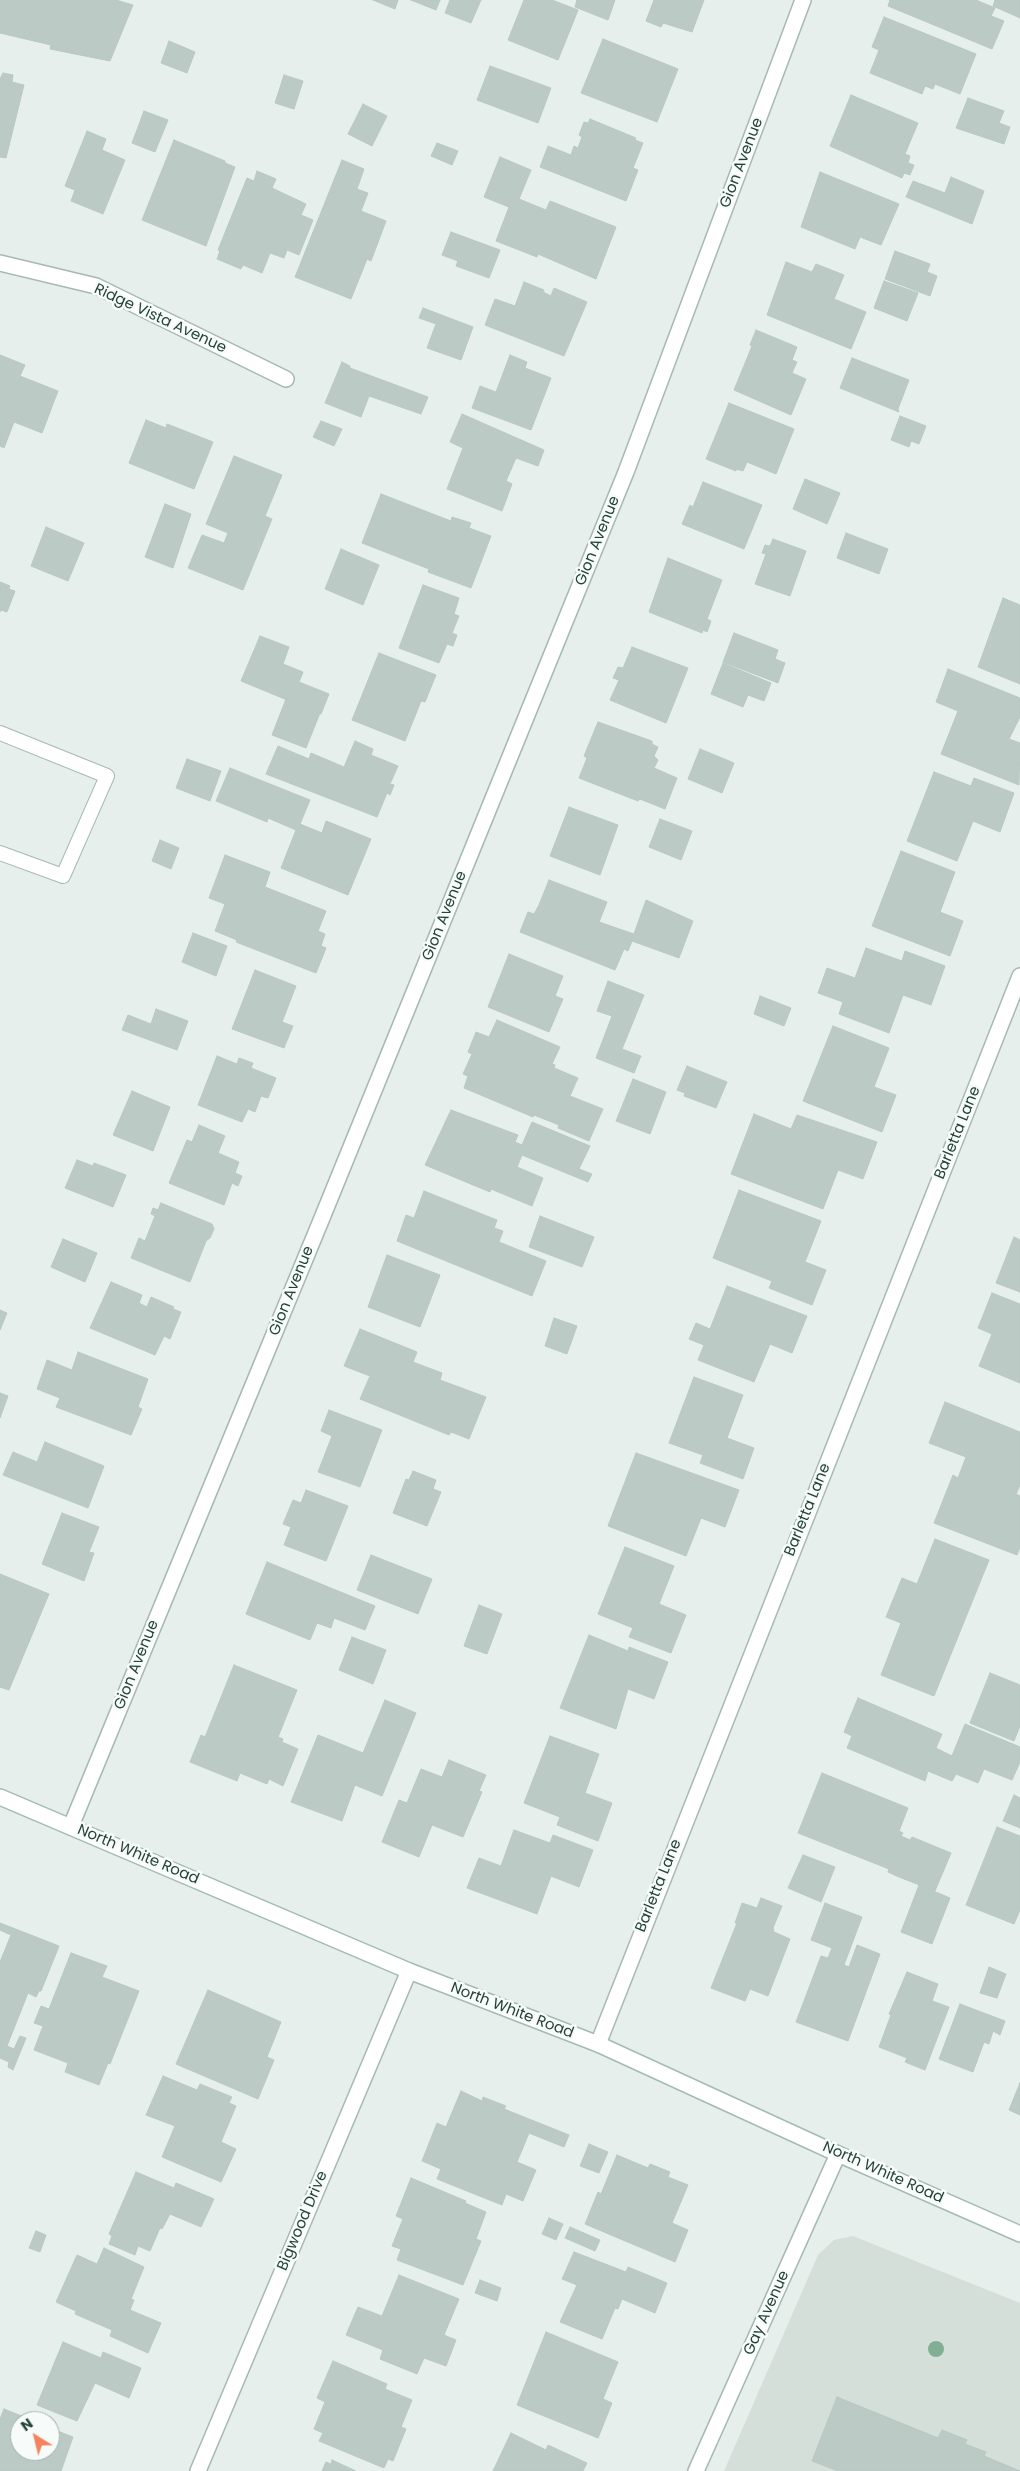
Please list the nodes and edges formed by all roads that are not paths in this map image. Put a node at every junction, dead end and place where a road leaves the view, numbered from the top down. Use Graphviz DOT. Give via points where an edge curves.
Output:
graph roads {
  1 [pos="803,0"];
  2 [pos="0,263"];
  3 [pos="286,379"];
  4 [pos="0,733"];
  5 [pos="0,852"];
  6 [pos="1020,976"];
  7 [pos="0,1797"];
  8 [pos="71,1826"];
  9 [pos="409,1971"];
  10 [pos="598,2044"];
  11 [pos="838,2154"];
  12 [pos="1020,2234"];
  13 [pos="198,2471"];
  14 [pos="696,2471"];
  1 -- 8 [label="street, Gion Avenue" via="626,472"];
  2 -- 3 [label="street, Ridge Vista Avenue" via="96,286"];
  4 -- 5 [label="lane" via="107,776 63,876"];
  6 -- 10 [label="street, Barletta Lane"];
  7 -- 8 [label="street, North White Road"];
  8 -- 9 [label="street, North White Road"];
  9 -- 10 [label="street, North White Road"];
  9 -- 13 [label="street, Bigwood Drive"];
  10 -- 11 [label="street, North White Road"];
  11 -- 12 [label="street, North White Road"];
  11 -- 14 [label="street, Gay Avenue"];
}
